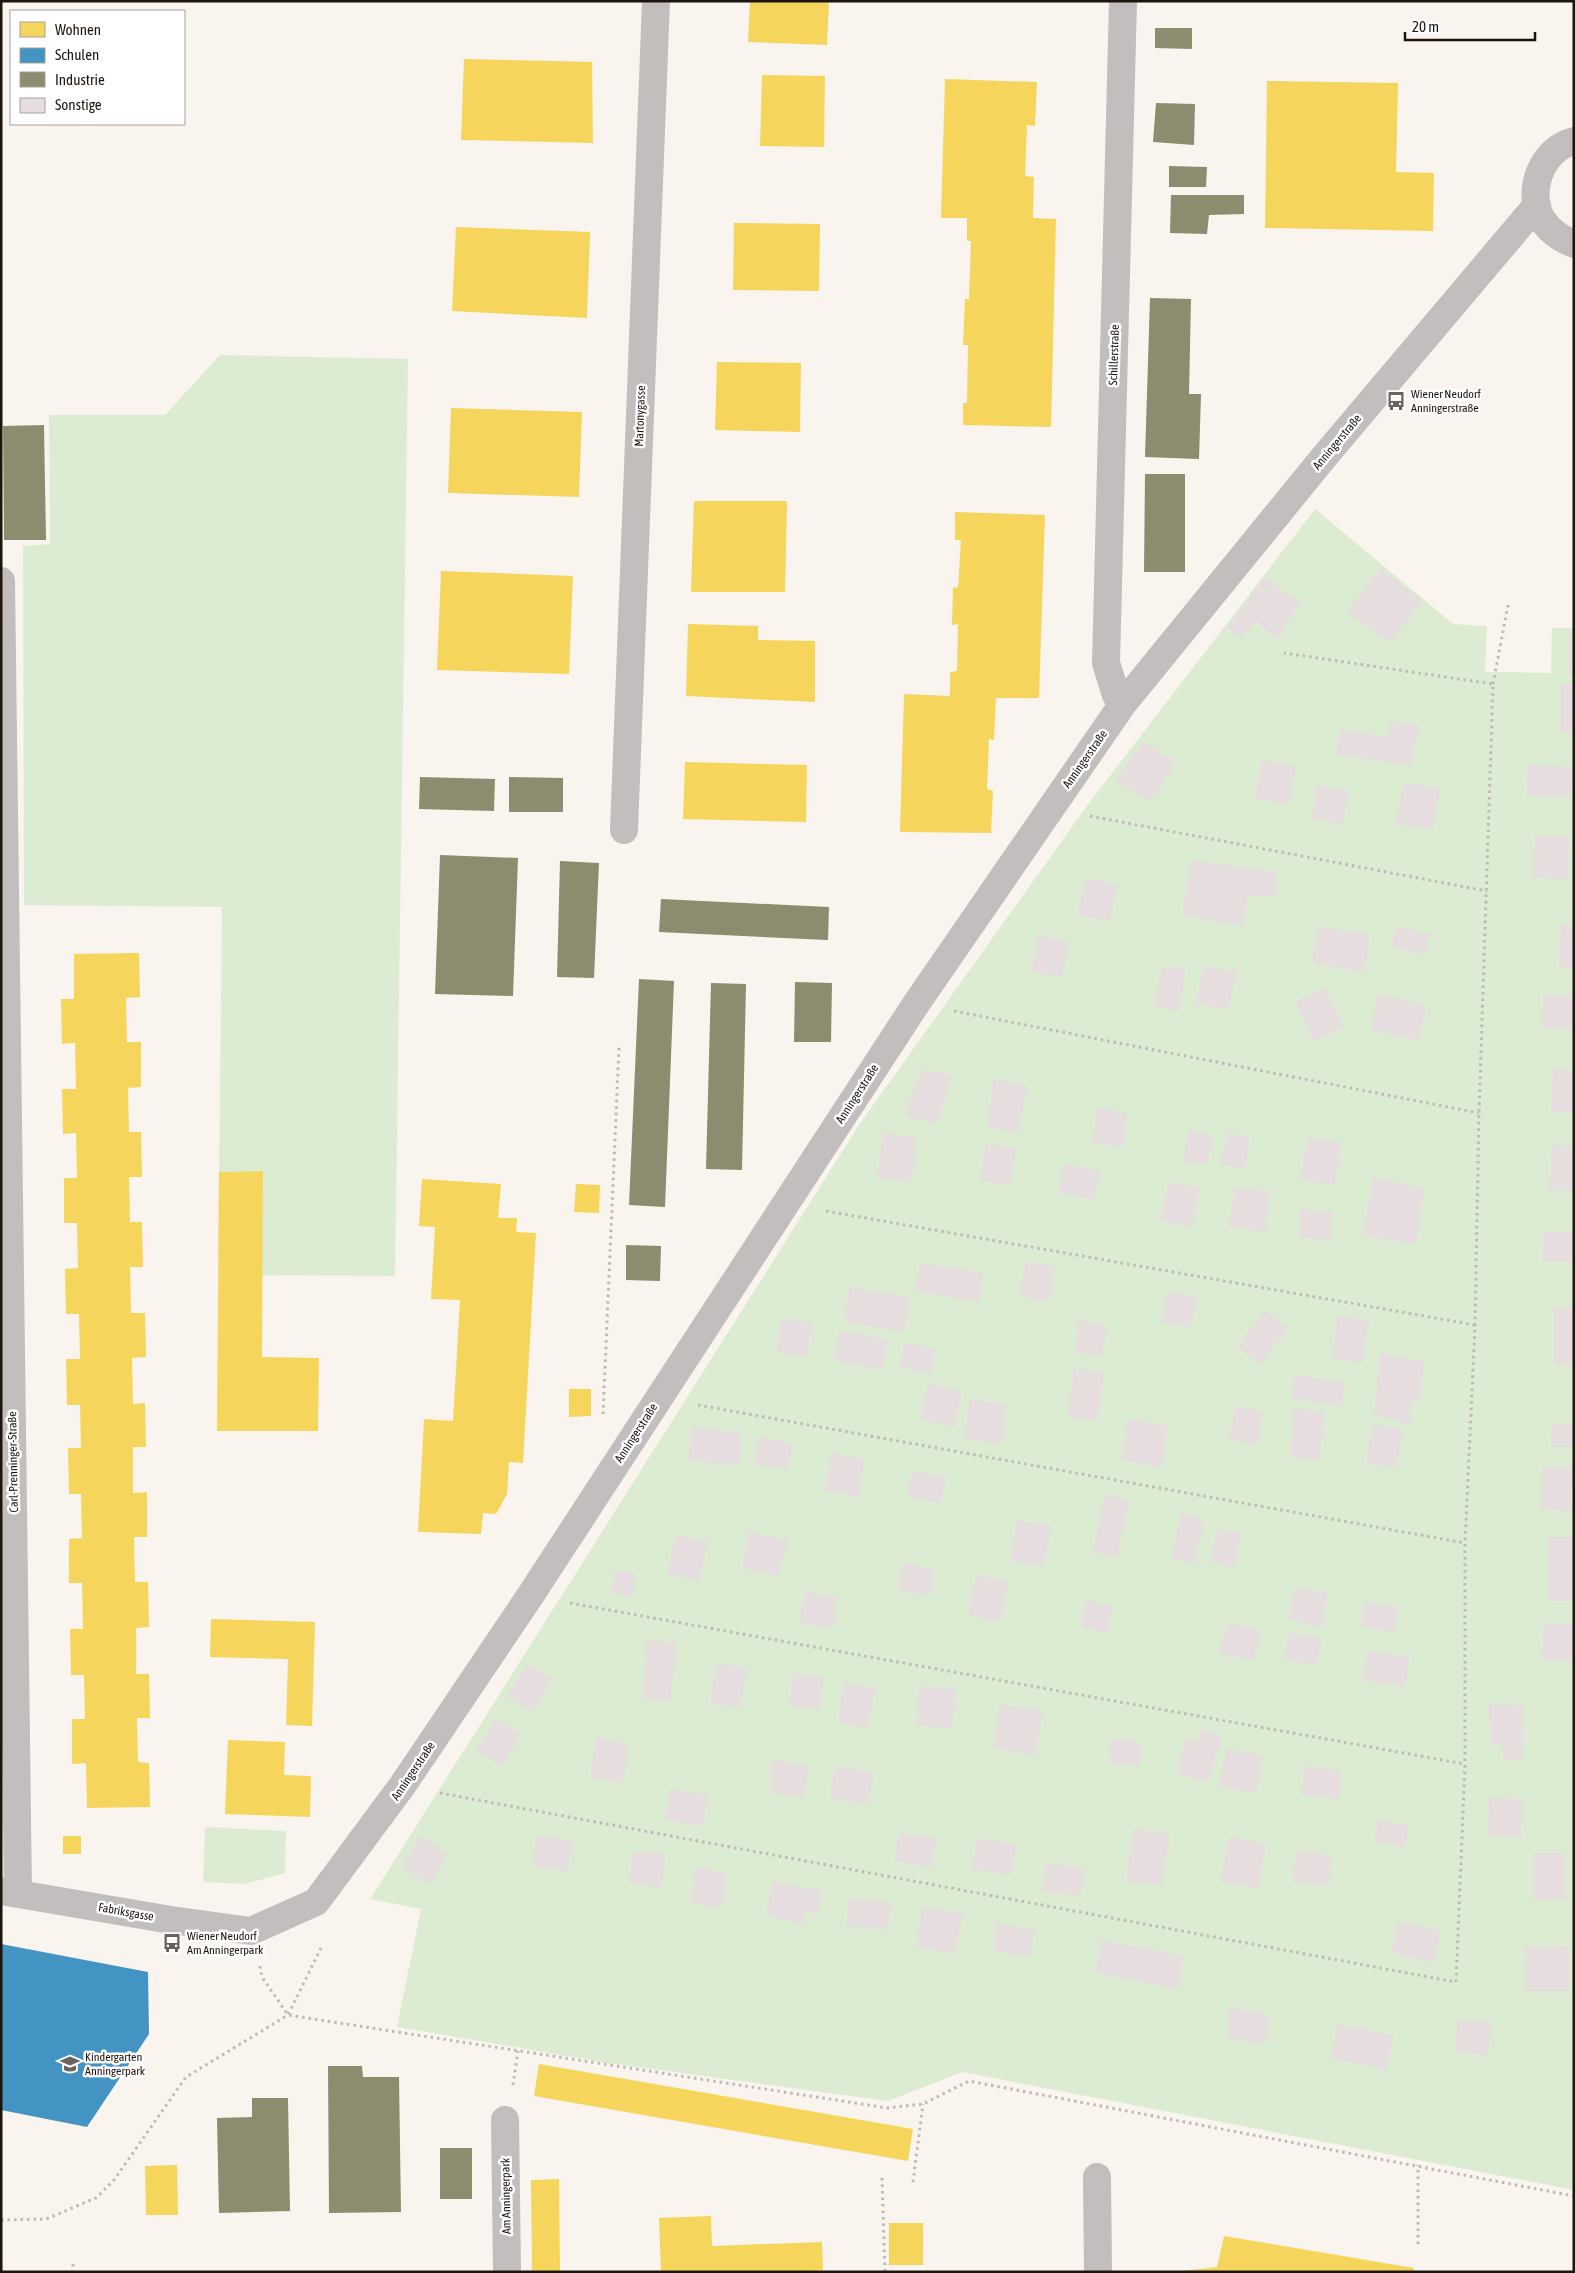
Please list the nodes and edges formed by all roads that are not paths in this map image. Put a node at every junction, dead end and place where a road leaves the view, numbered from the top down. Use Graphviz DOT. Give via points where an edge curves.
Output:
graph roads {
  1 [pos="656,1"];
  2 [pos="1123,1"];
  3 [pos="1574,141"];
  4 [pos="1537,204"];
  5 [pos="1562,237"];
  6 [pos="1486,262"];
  7 [pos="1,581"];
  8 [pos="1122,705"];
  9 [pos="624,830"];
  10 [pos="10,1892"];
  11 [pos="251,1931"];
  12 [pos="505,2120"];
  13 [pos="1097,2177"];
  14 [pos="507,2272"];
  15 [pos="1098,2272"];
  1 -- 9 [label="street, Martonygasse"];
  2 -- 8 [label="street, Schillerstraße" via="1106,663"];
  3 -- 4 [label="street, Anningerstraße" via="1546,160 1537,182"];
  4 -- 5 [label="street, Anningerstraße" via="1542,219"];
  4 -- 6 [label="street, Anningerstraße"];
  5 -- 6 [label="street, Anningerstraße"];
  6 -- 8 [label="street, Anningerstraße"];
  7 -- 10 [label="street, Carl-Prenninger-Straße"];
  8 -- 11 [label="street, Anningerstraße" via="916,1004 530,1596 402,1786 316,1902"];
  10 -- 11 [label="street, Fabriksgasse"];
  12 -- 14 [label="street, Am Anningerpark"];
  13 -- 15 [label="street"];
}
